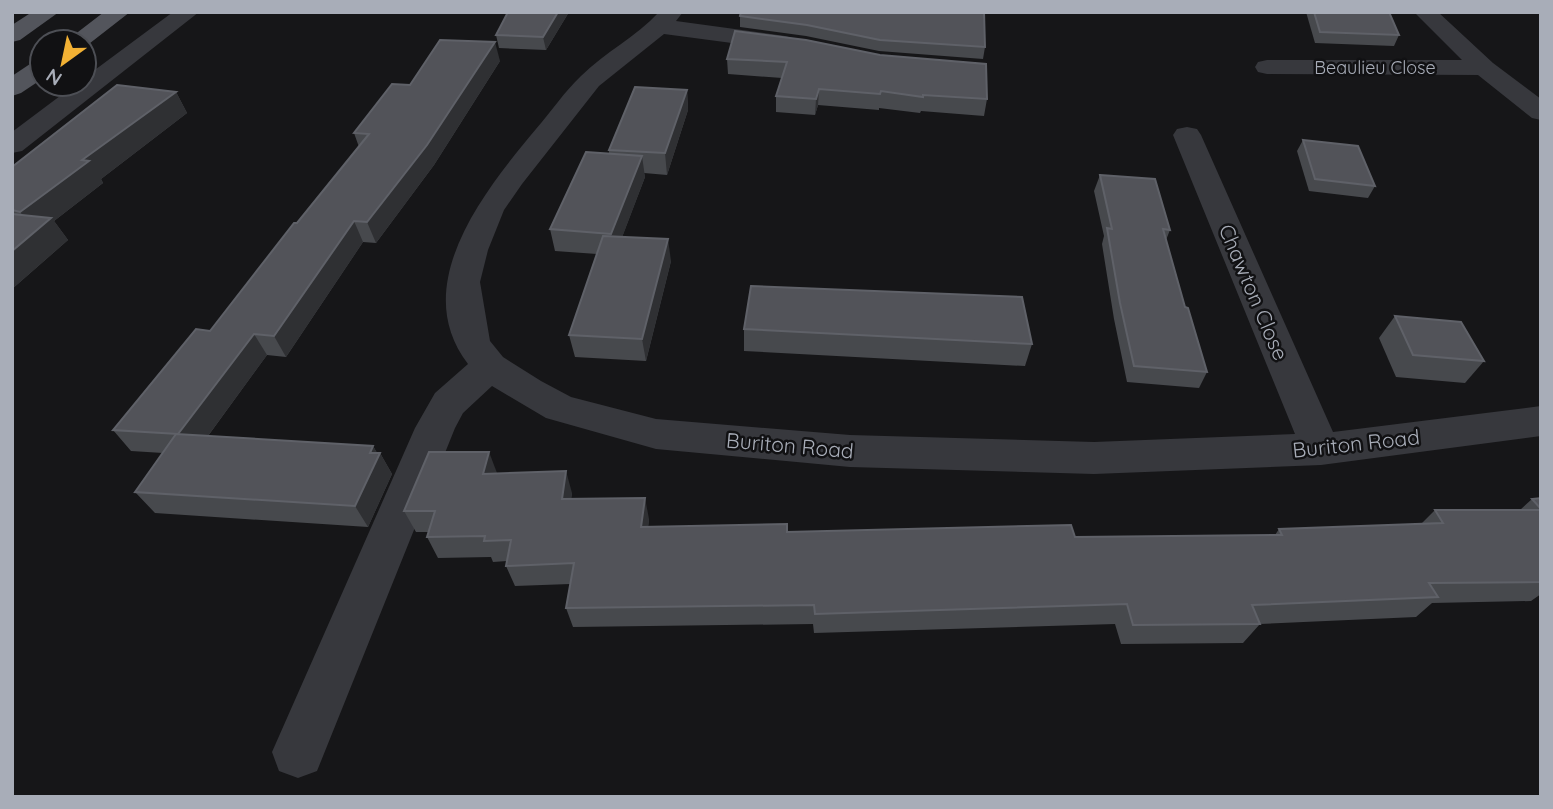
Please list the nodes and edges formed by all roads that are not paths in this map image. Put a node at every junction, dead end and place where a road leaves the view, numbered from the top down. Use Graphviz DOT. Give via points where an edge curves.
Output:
graph roads {
  1 [pos="48,12"];
  2 [pos="120,12"];
  3 [pos="188,12"];
  4 [pos="1424,12"];
  5 [pos="665,19"];
  6 [pos="98,28"];
  7 [pos="12,35"];
  8 [pos="807,46"];
  9 [pos="1267,67"];
  10 [pos="1484,68"];
  11 [pos="98,72"];
  12 [pos="28,78"];
  13 [pos="12,88"];
  14 [pos="67,98"];
  15 [pos="1541,112"];
  16 [pos="1186,135"];
  17 [pos="12,145"];
  18 [pos="490,366"];
  19 [pos="1541,421"];
  20 [pos="1321,450"];
  21 [pos="298,752"];
  1 -- 7 [label="main road"];
  2 -- 6 [label="main road"];
  3 -- 11 [label="street"];
  4 -- 10 [label="street"];
  5 -- 8 [label="street"];
  5 -- 18 [label="street, Buriton Road" via="590,81 489,210 463,282 473,345"];
  9 -- 10 [label="street, Beaulieu Close"];
  10 -- 15 [label="street"];
  12 -- 13 [label="main road"];
  14 -- 17 [label="street"];
  16 -- 20 [label="street, Chawton Close"];
  18 -- 20 [label="street, Buriton Road" via="560,408 656,433 850,451 1094,458"];
  18 -- 21 [label="street" via="449,403 435,428"];
  19 -- 20 [label="street, Buriton Road"];
}
